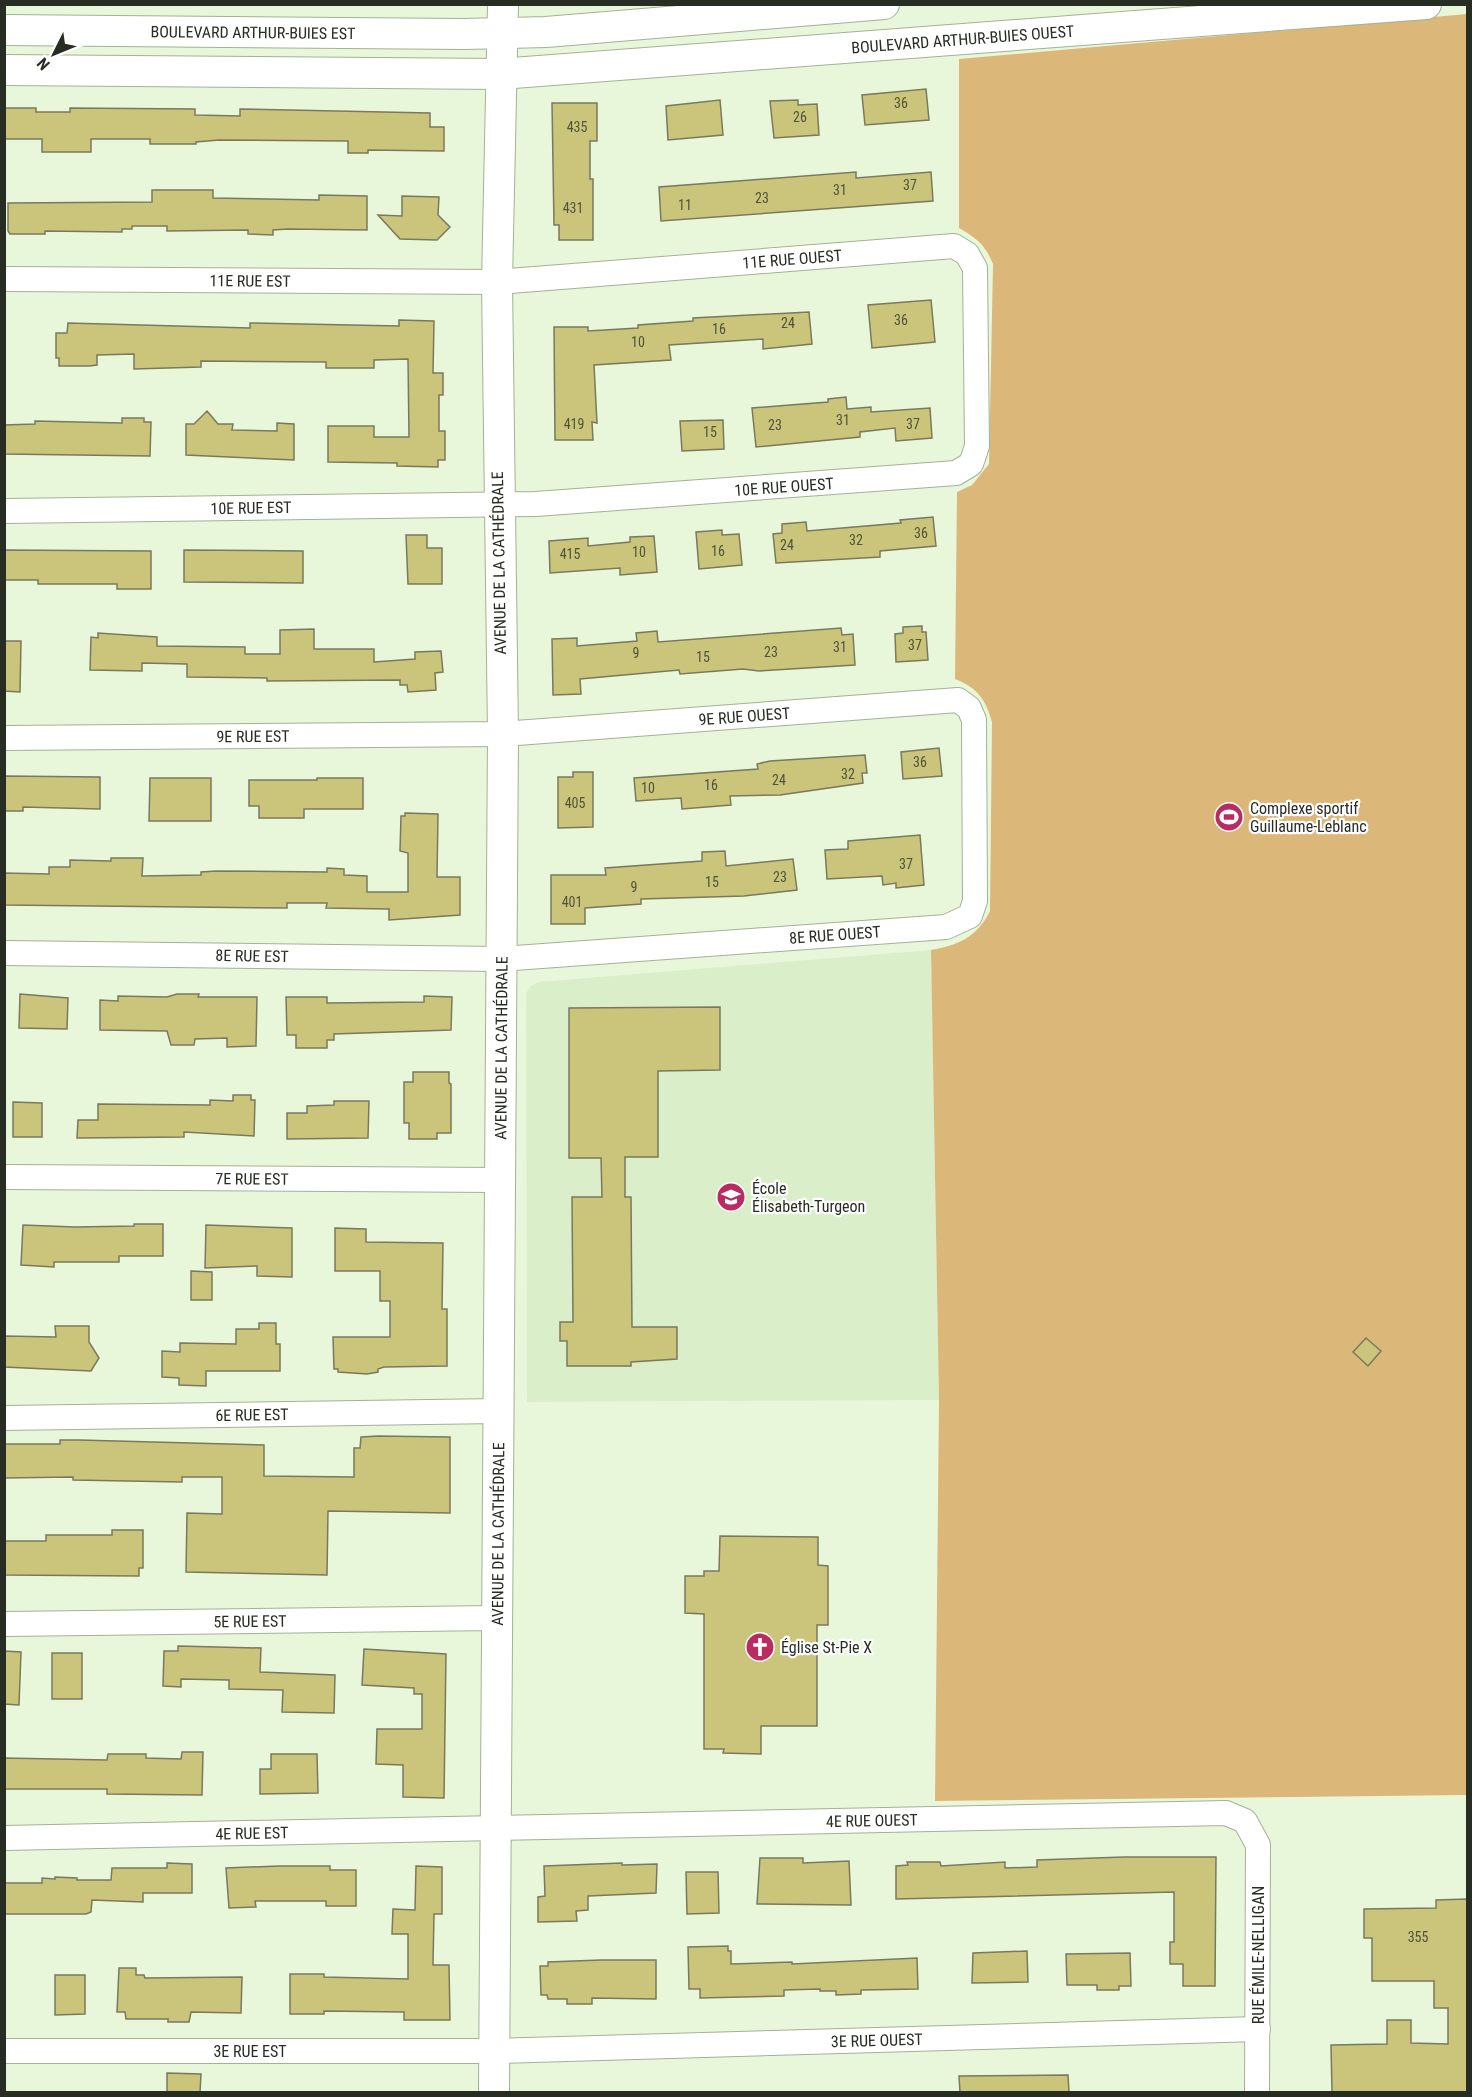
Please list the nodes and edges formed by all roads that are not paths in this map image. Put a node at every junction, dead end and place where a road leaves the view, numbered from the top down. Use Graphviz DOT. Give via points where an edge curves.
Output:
graph roads {
  1 [pos="884,4"];
  2 [pos="1426,4"];
  3 [pos="502,19"];
  4 [pos="4,30"];
  5 [pos="4,70"];
  6 [pos="501,74"];
  7 [pos="4,279"];
  8 [pos="497,282"];
  9 [pos="978,369"];
  10 [pos="498,505"];
  11 [pos="4,511"];
  12 [pos="974,720"];
  13 [pos="503,735"];
  14 [pos="4,738"];
  15 [pos="4,953"];
  16 [pos="500,959"];
  17 [pos="4,1177"];
  18 [pos="500,1180"];
  19 [pos="499,1411"];
  20 [pos="4,1418"];
  21 [pos="496,1618"];
  22 [pos="4,1624"];
  23 [pos="1245,1821"];
  24 [pos="497,1826"];
  25 [pos="4,1838"];
  26 [pos="1258,2029"];
  27 [pos="4,2051"];
  28 [pos="495,2051"];
  29 [pos="494,2092"];
  30 [pos="1257,2092"];
  1 -- 3 [label="street" via="546,32"];
  2 -- 6 [label="street, BOULEVARD ARTHUR-BUIES OUEST"];
  3 -- 4 [label="street, BOULEVARD ARTHUR-BUIES EST"];
  3 -- 6 [label="street, AVENUE DE LA CATHÉDRALE"];
  5 -- 6 [label="street"];
  6 -- 8 [label="street, AVENUE DE LA CATHÉDRALE"];
  7 -- 8 [label="street, 11E RUE EST"];
  8 -- 9 [label="street, 11E RUE OUEST" via="954,246 967,254 975,268"];
  8 -- 10 [label="street, AVENUE DE LA CATHÉDRALE"];
  9 -- 10 [label="street, 10E RUE OUEST" via="977,446 971,464 956,473"];
  10 -- 11 [label="street, 10E RUE EST"];
  10 -- 13 [label="street, AVENUE DE LA CATHÉDRALE"];
  12 -- 13 [label="street, 9E RUE OUEST" via="969,708 958,700"];
  12 -- 16 [label="street, 8E RUE OUEST" via="975,906 964,919 946,927"];
  13 -- 14 [label="street, 9E RUE EST"];
  13 -- 16 [label="street, AVENUE DE LA CATHÉDRALE"];
  15 -- 16 [label="street, 8E RUE EST"];
  16 -- 18 [label="street, AVENUE DE LA CATHÉDRALE"];
  17 -- 18 [label="street, 7E RUE EST"];
  18 -- 19 [label="street, AVENUE DE LA CATHÉDRALE"];
  19 -- 20 [label="street, 6E RUE EST"];
  19 -- 21 [label="street, AVENUE DE LA CATHÉDRALE"];
  21 -- 22 [label="street, 5E RUE EST"];
  21 -- 24 [label="street, AVENUE DE LA CATHÉDRALE"];
  23 -- 24 [label="street, 4E RUE OUEST" via="1226,1813"];
  23 -- 26 [label="street, RUE ÉMILE-NELLIGAN" via="1258,1845"];
  24 -- 25 [label="street, 4E RUE EST"];
  24 -- 28 [label="street, AVENUE DE LA CATHÉDRALE"];
  26 -- 28 [label="street, 3E RUE OUEST"];
  26 -- 30 [label="street, RUE ÉMILE-NELLIGAN"];
  27 -- 28 [label="street, 3E RUE EST"];
  28 -- 29 [label="street, AVENUE DE LA CATHÉDRALE"];
}
